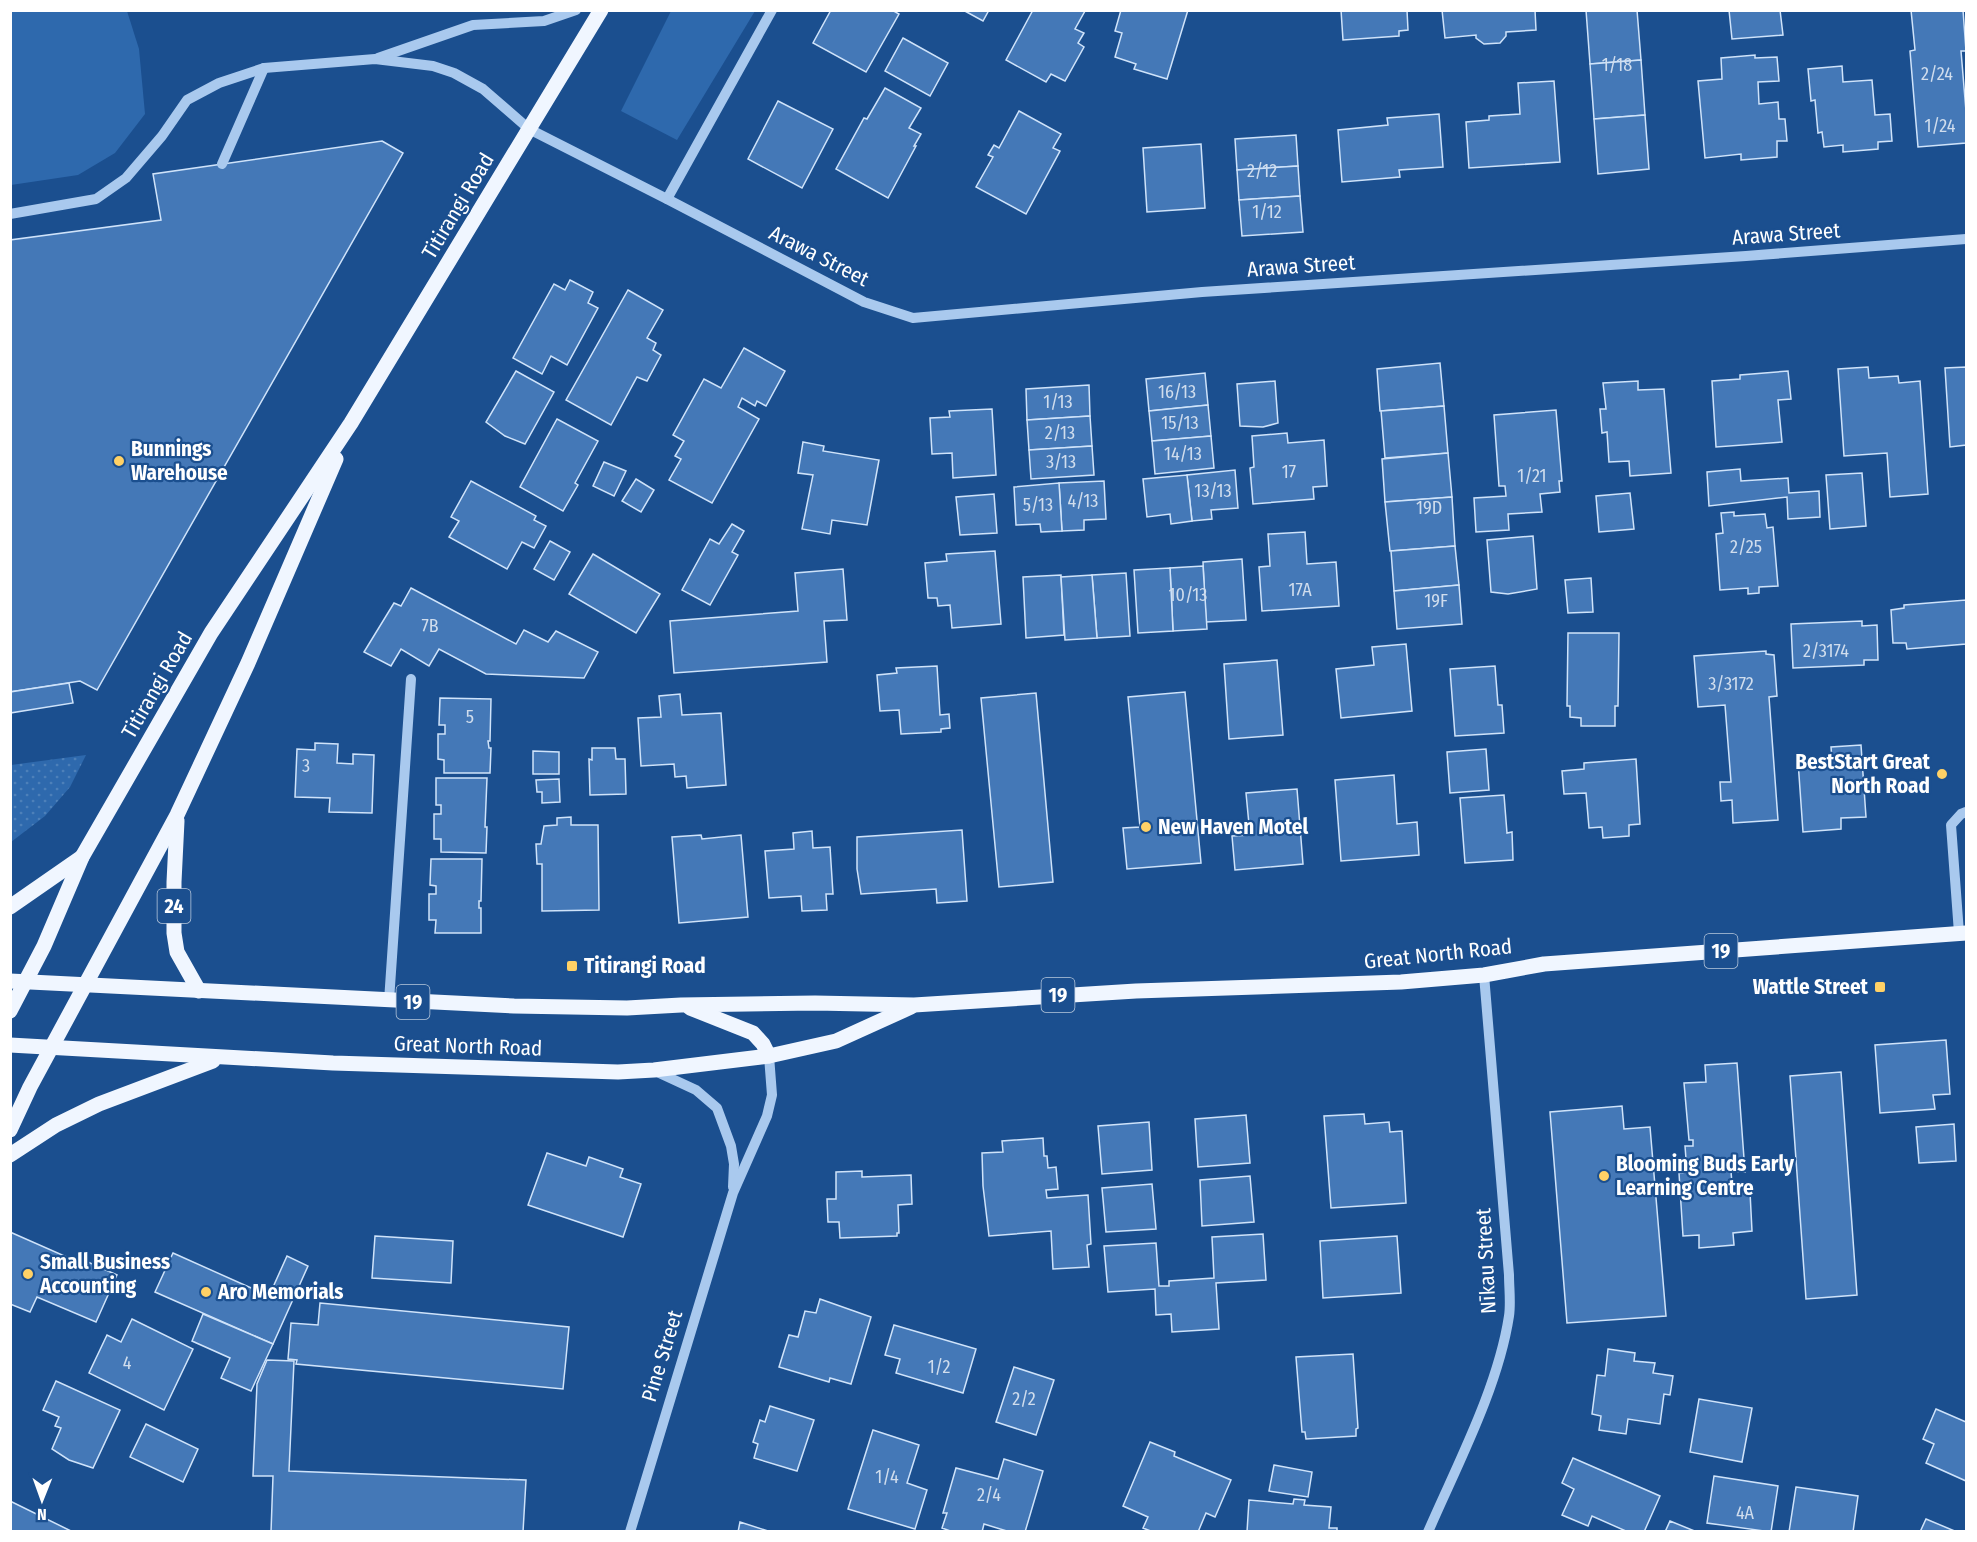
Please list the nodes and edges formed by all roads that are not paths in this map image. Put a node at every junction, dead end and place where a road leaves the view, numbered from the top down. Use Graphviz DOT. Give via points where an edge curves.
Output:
graph roads {
  1 [pos="576,10"];
  2 [pos="601,10"];
  3 [pos="772,10"];
  4 [pos="375,59"];
  5 [pos="264,68"];
  6 [pos="529,129"];
  7 [pos="222,164"];
  8 [pos="667,199"];
  9 [pos="10,214"];
  10 [pos="1966,239"];
  11 [pos="351,423"];
  12 [pos="411,679"];
  13 [pos="1966,812"];
  14 [pos="177,815"];
  15 [pos="82,857"];
  16 [pos="10,907"];
  17 [pos="1963,933"];
  18 [pos="1484,975"];
  19 [pos="18,982"];
  20 [pos="84,985"];
  21 [pos="199,991"];
  22 [pos="389,1001"];
  23 [pos="681,1005"];
  24 [pos="914,1005"];
  25 [pos="10,1011"];
  26 [pos="10,1046"];
  27 [pos="52,1047"];
  28 [pos="769,1056"];
  29 [pos="222,1058"];
  30 [pos="654,1070"];
  31 [pos="10,1130"];
  32 [pos="10,1155"];
  33 [pos="733,1193"];
  34 [pos="630,1532"];
  35 [pos="1428,1532"];
  1 -- 4 [label="street" via="544,21 473,25"];
  2 -- 6 [label="main road, Titirangi Road / 24"];
  3 -- 8 [label="street"];
  4 -- 5 [label="street"];
  4 -- 6 [label="street, Arawa Street" via="432,66 454,73 483,89"];
  5 -- 7 [label="street"];
  5 -- 9 [label="street" via="219,83 187,100 126,178 96,199"];
  6 -- 8 [label="street, Arawa Street"];
  6 -- 11 [label="main road, Titirangi Road / 24"];
  8 -- 10 [label="street, Arawa Street" via="864,302 913,318 1202,292"];
  11 -- 14 [label="main road, Titirangi Road / 24" via="248,663"];
  11 -- 15 [label="main road, Titirangi Road / 24" via="211,633"];
  12 -- 22 [label="street"];
  13 -- 17 [label="street" via="1952,825"];
  14 -- 20 [label="main road, Titirangi Road / 24"];
  14 -- 21 [label="main road, 24" via="174,933 177,952"];
  15 -- 16 [label="main road"];
  15 -- 19 [label="main road, Titirangi Road / 24" via="44,946"];
  17 -- 18 [label="main road, Great North Road / 19" via="1544,963"];
  18 -- 24 [label="main road, Great North Road / 19"];
  18 -- 35 [label="street, Nīkau Street" via="1510,1313 1501,1356"];
  19 -- 20 [label="main road, Great North Road / 19"];
  19 -- 25 [label="main road, Titirangi Road"];
  20 -- 21 [label="main road, Great North Road / 19"];
  20 -- 27 [label="main road, Titirangi Road"];
  21 -- 22 [label="main road, Great North Road / 19"];
  22 -- 23 [label="main road, Great North Road / 19" via="604,1008"];
  23 -- 24 [label="main road, Great North Road / 19"];
  23 -- 28 [label="main road" via="753,1033"];
  24 -- 28 [label="main road, Great North Road / 19" via="836,1041"];
  26 -- 27 [label="main road, Great North Road / 19"];
  27 -- 29 [label="main road, Great North Road / 19"];
  27 -- 31 [label="main road, Titirangi Road"];
  28 -- 30 [label="main road, Great North Road / 19"];
  28 -- 33 [label="street, Pine Street" via="772,1095 767,1116"];
  29 -- 30 [label="main road, Great North Road / 19" via="606,1072"];
  29 -- 32 [label="main road" via="99,1104 56,1125"];
  30 -- 33 [label="street, Pine Street" via="696,1090 717,1108 731,1146"];
  33 -- 34 [label="street, Pine Street"];
}
